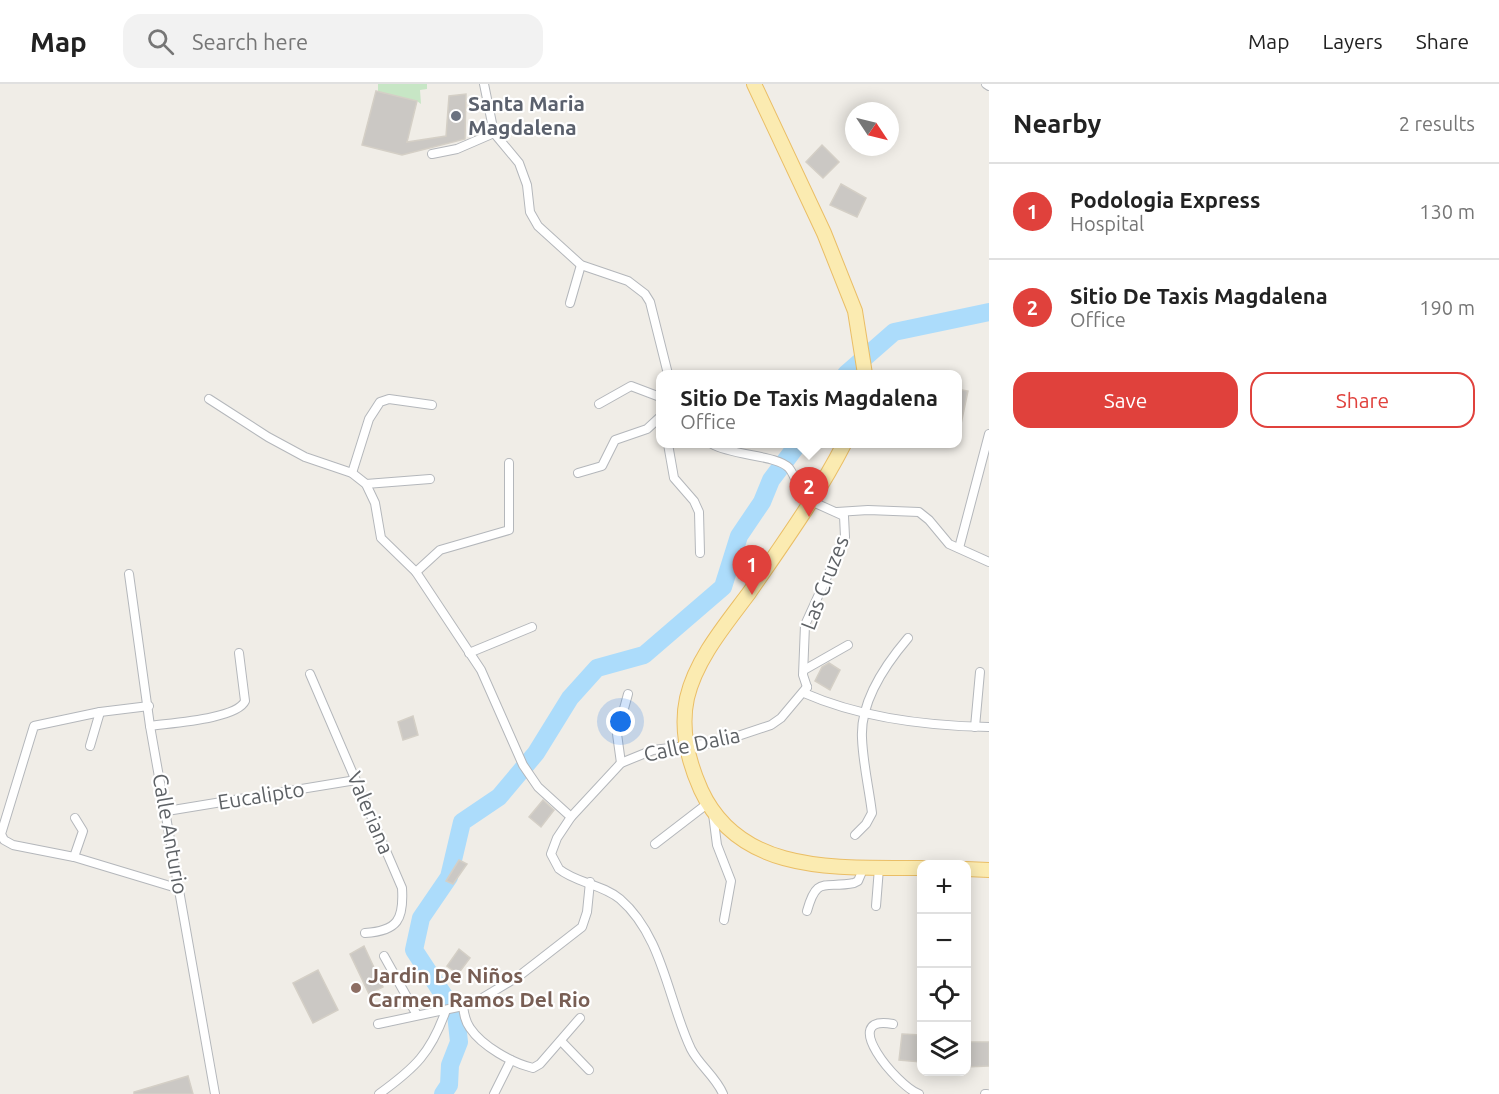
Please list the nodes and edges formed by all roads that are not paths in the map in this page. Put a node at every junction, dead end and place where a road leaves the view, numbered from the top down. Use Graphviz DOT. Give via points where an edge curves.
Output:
graph roads {
  1 [pos="484,84"];
  2 [pos="754,84"];
  3 [pos="494,133"];
  4 [pos="432,154"];
  5 [pos="581,265"];
  6 [pos="570,303"];
  7 [pos="667,370"];
  8 [pos="865,370"];
  9 [pos="656,395"];
  10 [pos="209,399"];
  11 [pos="599,404"];
  12 [pos="432,405"];
  13 [pos="656,421"];
  14 [pos="989,434"];
  15 [pos="669,448"];
  16 [pos="719,448"];
  17 [pos="842,448"];
  18 [pos="509,463"];
  19 [pos="352,472"];
  20 [pos="578,473"];
  21 [pos="430,479"];
  22 [pos="366,484"];
  23 [pos="809,501"];
  24 [pos="836,512"];
  25 [pos="960,548"];
  26 [pos="700,553"];
  27 [pos="989,562"];
  28 [pos="416,572"];
  29 [pos="129,574"];
  30 [pos="532,627"];
  31 [pos="908,638"];
  32 [pos="848,645"];
  33 [pos="239,653"];
  34 [pos="469,653"];
  35 [pos="804,670"];
  36 [pos="980,672"];
  37 [pos="310,674"];
  38 [pos="807,687"];
  39 [pos="628,694"];
  40 [pos="148,706"];
  41 [pos="100,712"];
  42 [pos="864,714"];
  43 [pos="150,726"];
  44 [pos="975,727"];
  45 [pos="989,727"];
  46 [pos="686,745"];
  47 [pos="90,746"];
  48 [pos="621,763"];
  49 [pos="356,780"];
  50 [pos="710,809"];
  51 [pos="167,811"];
  52 [pos="571,817"];
  53 [pos="75,818"];
  54 [pos="855,835"];
  55 [pos="655,844"];
  56 [pos="74,857"];
  57 [pos="864,867"];
  58 [pos="879,868"];
  59 [pos="917,868"];
  60 [pos="971,869"];
  61 [pos="989,870"];
  62 [pos="590,882"];
  63 [pos="180,889"];
  64 [pos="876,906"];
  65 [pos="807,911"];
  66 [pos="724,920"];
  67 [pos="364,933"];
  68 [pos="384,956"];
  69 [pos="462,1006"];
  70 [pos="446,1010"];
  71 [pos="417,1015"];
  72 [pos="580,1018"];
  73 [pos="378,1024"];
  74 [pos="893,1024"];
  75 [pos="561,1041"];
  76 [pos="511,1060"];
  77 [pos="589,1070"];
  78 [pos="215,1094"];
  79 [pos="379,1094"];
  80 [pos="494,1094"];
  81 [pos="723,1094"];
  82 [pos="919,1094"];
  1 -- 3 [label="street"];
  2 -- 8 [label="main road" via="824,233 855,311"];
  3 -- 4 [label="street" via="458,149"];
  3 -- 5 [label="street" via="519,163 530,212 538,225"];
  5 -- 6 [label="street"];
  5 -- 7 [label="street" via="628,281 645,294"];
  9 -- 11 [label="street" via="631,386"];
  10 -- 19 [label="street" via="305,457"];
  12 -- 19 [label="street" via="389,399 380,402 369,419"];
  13 -- 20 [label="street" via="647,429 615,440 602,466"];
  14 -- 25 [label="street"];
  15 -- 26 [label="street" via="674,478 699,512"];
  16 -- 23 [label="street" via="784,464 802,496"];
  17 -- 23 [label="main road"];
  18 -- 28 [label="street" via="509,530 440,550"];
  19 -- 22 [label="street"];
  21 -- 22 [label="street"];
  22 -- 28 [label="street" via="375,503 381,538"];
  23 -- 24 [label="street, Las Cruzes"];
  23 -- 46 [label="main road" via="699,670 687,698"];
  24 -- 25 [label="street" via="919,512 949,544"];
  24 -- 35 [label="street, Las Cruzes" via="844,516 845,537 805,625"];
  25 -- 27 [label="street"];
  28 -- 34 [label="street"];
  29 -- 40 [label="street, Calle Anturio"];
  30 -- 34 [label="street"];
  31 -- 42 [label="street" via="889,662"];
  32 -- 35 [label="street"];
  33 -- 43 [label="street" via="243,706 230,713"];
  34 -- 52 [label="street" via="489,685 522,765 538,787"];
  35 -- 38 [label="street, Las Cruzes"];
  36 -- 44 [label="street"];
  37 -- 49 [label="street, Valeriana"];
  38 -- 42 [label="street" via="804,693"];
  38 -- 46 [label="street, Calle Dalia" via="771,725 720,742"];
  39 -- 48 [label="street" via="617,734"];
  40 -- 41 [label="street"];
  40 -- 43 [label="street, Calle Anturio"];
  41 -- 47 [label="street"];
  41 -- 56 [label="street" via="34,726 2,825 4,840 13,845"];
  42 -- 44 [label="street"];
  42 -- 54 [label="street" via="862,737 872,813"];
  43 -- 51 [label="street, Calle Anturio"];
  44 -- 45 [label="street"];
  46 -- 48 [label="street, Calle Dalia" via="653,750"];
  46 -- 50 [label="main road" via="689,762"];
  48 -- 52 [label="street, Calle Dalia"];
  49 -- 51 [label="street, Eucalipto"];
  49 -- 67 [label="street, Valeriana" via="402,888 403,909 396,924 382,932"];
  50 -- 55 [label="street"];
  50 -- 57 [label="main road" via="741,838 769,855 807,864"];
  50 -- 66 [label="street" via="717,845 731,881"];
  51 -- 63 [label="street, Calle Anturio"];
  52 -- 62 [label="street, Calle Dalia" via="551,854 559,869"];
  53 -- 56 [label="street" via="84,831"];
  56 -- 63 [label="street"];
  57 -- 58 [label="main road"];
  57 -- 65 [label="street" via="854,883 817,888"];
  58 -- 59 [label="main road"];
  58 -- 64 [label="street"];
  60 -- 61 [label="main road"];
  62 -- 69 [label="street" via="586,920 574,935 519,976"];
  62 -- 81 [label="street" via="620,899 646,931 693,1052"];
  63 -- 78 [label="street, Calle Anturio"];
  68 -- 71 [label="street"];
  69 -- 70 [label="street"];
  69 -- 76 [label="street" via="471,1030"];
  70 -- 71 [label="street"];
  70 -- 79 [label="street" via="424,1056"];
  71 -- 73 [label="street"];
  72 -- 75 [label="street"];
  74 -- 82 [label="street" via="873,1025 870,1042 896,1078"];
  75 -- 76 [label="street" via="535,1067"];
  75 -- 77 [label="street"];
  76 -- 80 [label="street"];
}
